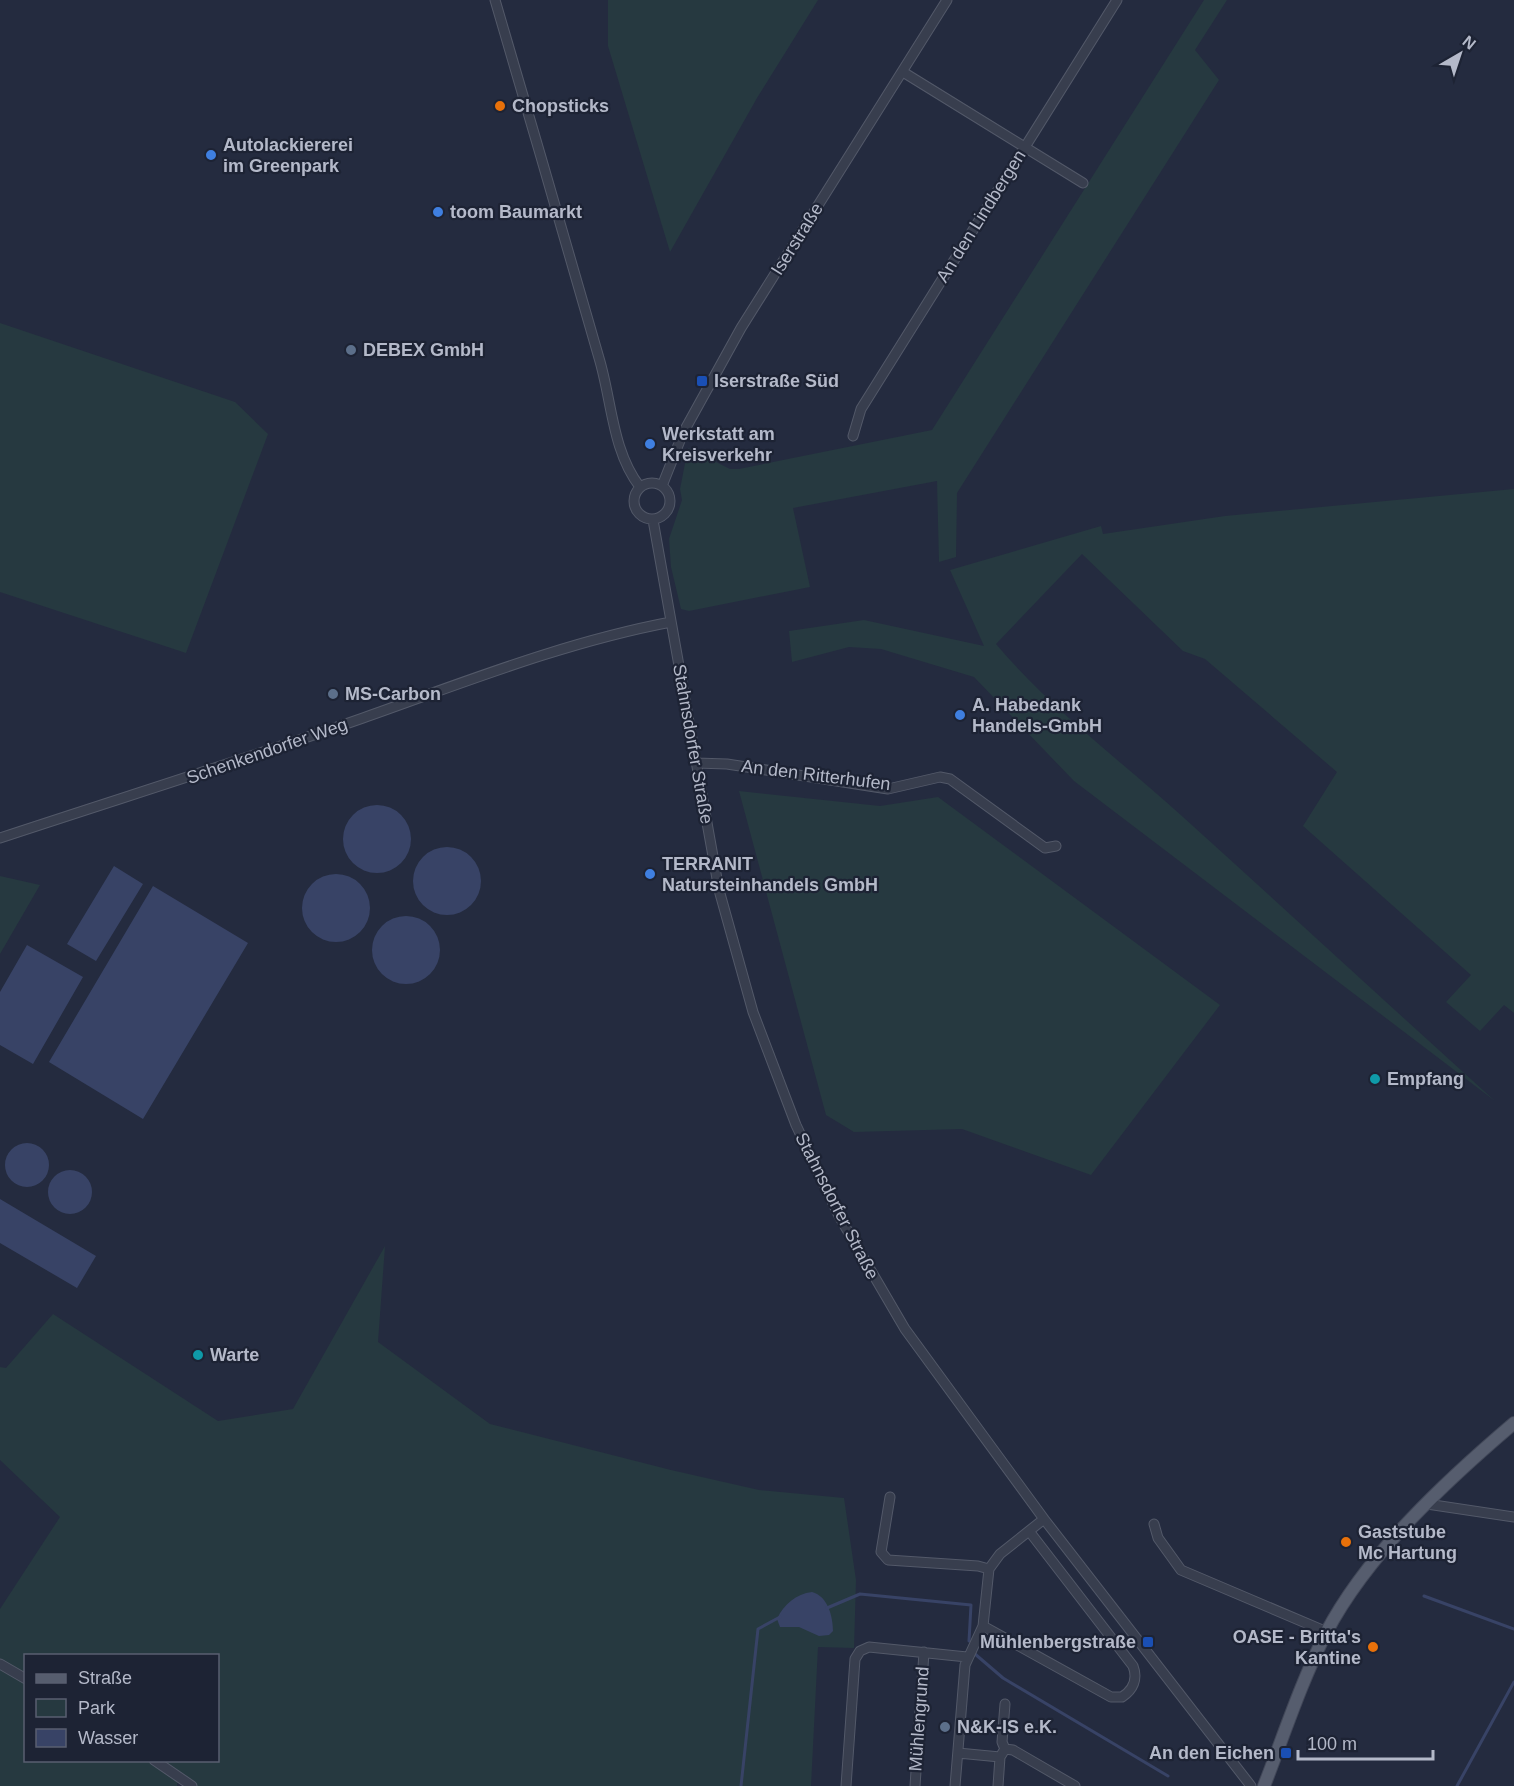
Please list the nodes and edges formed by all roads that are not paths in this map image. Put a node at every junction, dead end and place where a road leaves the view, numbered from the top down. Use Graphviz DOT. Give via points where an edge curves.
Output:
graph roads {
  1 [pos="495,0"];
  2 [pos="948,0"];
  3 [pos="1118,0"];
  4 [pos="903,72"];
  5 [pos="1024,148"];
  6 [pos="1083,183"];
  7 [pos="852,436"];
  8 [pos="662,486"];
  9 [pos="640,487"];
  10 [pos="654,520"];
  11 [pos="671,622"];
  12 [pos="696,763"];
  13 [pos="0,838"];
  14 [pos="1056,846"];
  15 [pos="1514,1423"];
  16 [pos="890,1497"];
  17 [pos="1427,1504"];
  18 [pos="1514,1517"];
  19 [pos="1044,1519"];
  20 [pos="1154,1524"];
  21 [pos="1029,1531"];
  22 [pos="989,1569"];
  23 [pos="983,1626"];
  24 [pos="1327,1632"];
  25 [pos="924,1652"];
  26 [pos="967,1657"];
  27 [pos="0,1664"];
  28 [pos="24,1679"];
  29 [pos="1005,1704"];
  30 [pos="958,1753"];
  31 [pos="1002,1753"];
  32 [pos="156,1762"];
  33 [pos="192,1786"];
  34 [pos="846,1786"];
  35 [pos="915,1786"];
  36 [pos="955,1786"];
  37 [pos="998,1786"];
  38 [pos="1075,1786"];
  39 [pos="1251,1786"];
  40 [pos="1264,1786"];
  1 -- 9 [label="street" via="610,400 620,451"];
  2 -- 4 [label="street, Iserstraße"];
  3 -- 5 [label="street, An den Lindbergen"];
  4 -- 5 [label="street"];
  4 -- 8 [label="street, Iserstraße" via="741,328 683,433"];
  5 -- 6 [label="street"];
  5 -- 7 [label="street, An den Lindbergen" via="861,409"];
  8 -- 9 [label="street" via="651,483"];
  8 -- 10 [label="street" via="669,495 670,506"];
  9 -- 10 [label="street" via="634,495 634,506 639,514"];
  10 -- 11 [label="street, Stahnsdorfer Straße"];
  11 -- 12 [label="street, Stahnsdorfer Straße"];
  11 -- 13 [label="street, Schenkendorfer Weg" via="506,666 229,765"];
  12 -- 14 [label="street, An den Ritterhufen" via="727,764 888,789 940,777 950,779 1045,848"];
  12 -- 19 [label="street, Stahnsdorfer Straße" via="734,949 753,1012 796,1125 839,1215 905,1329"];
  15 -- 17 [label="main road"];
  16 -- 22 [label="street" via="883,1557"];
  17 -- 18 [label="street"];
  17 -- 24 [label="main road" via="1368,1570"];
  19 -- 21 [label="street"];
  19 -- 39 [label="street, Stahnsdorfer Straße"];
  20 -- 24 [label="street" via="1158,1538 1181,1570"];
  21 -- 22 [label="street" via="1000,1554"];
  21 -- 23 [label="street" via="1133,1666 1134,1683 1122,1697 1111,1697"];
  22 -- 23 [label="street"];
  23 -- 26 [label="street"];
  24 -- 40 [label="main road"];
  25 -- 26 [label="street, Mühlengrund"];
  25 -- 34 [label="street, Mühlengrund" via="869,1647 855,1659"];
  25 -- 35 [label="street, Mühlengrund"];
  26 -- 30 [label="street"];
  27 -- 28 [label="street"];
  29 -- 31 [label="street"];
  30 -- 31 [label="street"];
  30 -- 36 [label="street"];
  31 -- 37 [label="street"];
  31 -- 38 [label="street" via="1013,1750"];
  32 -- 33 [label="street"];
}
